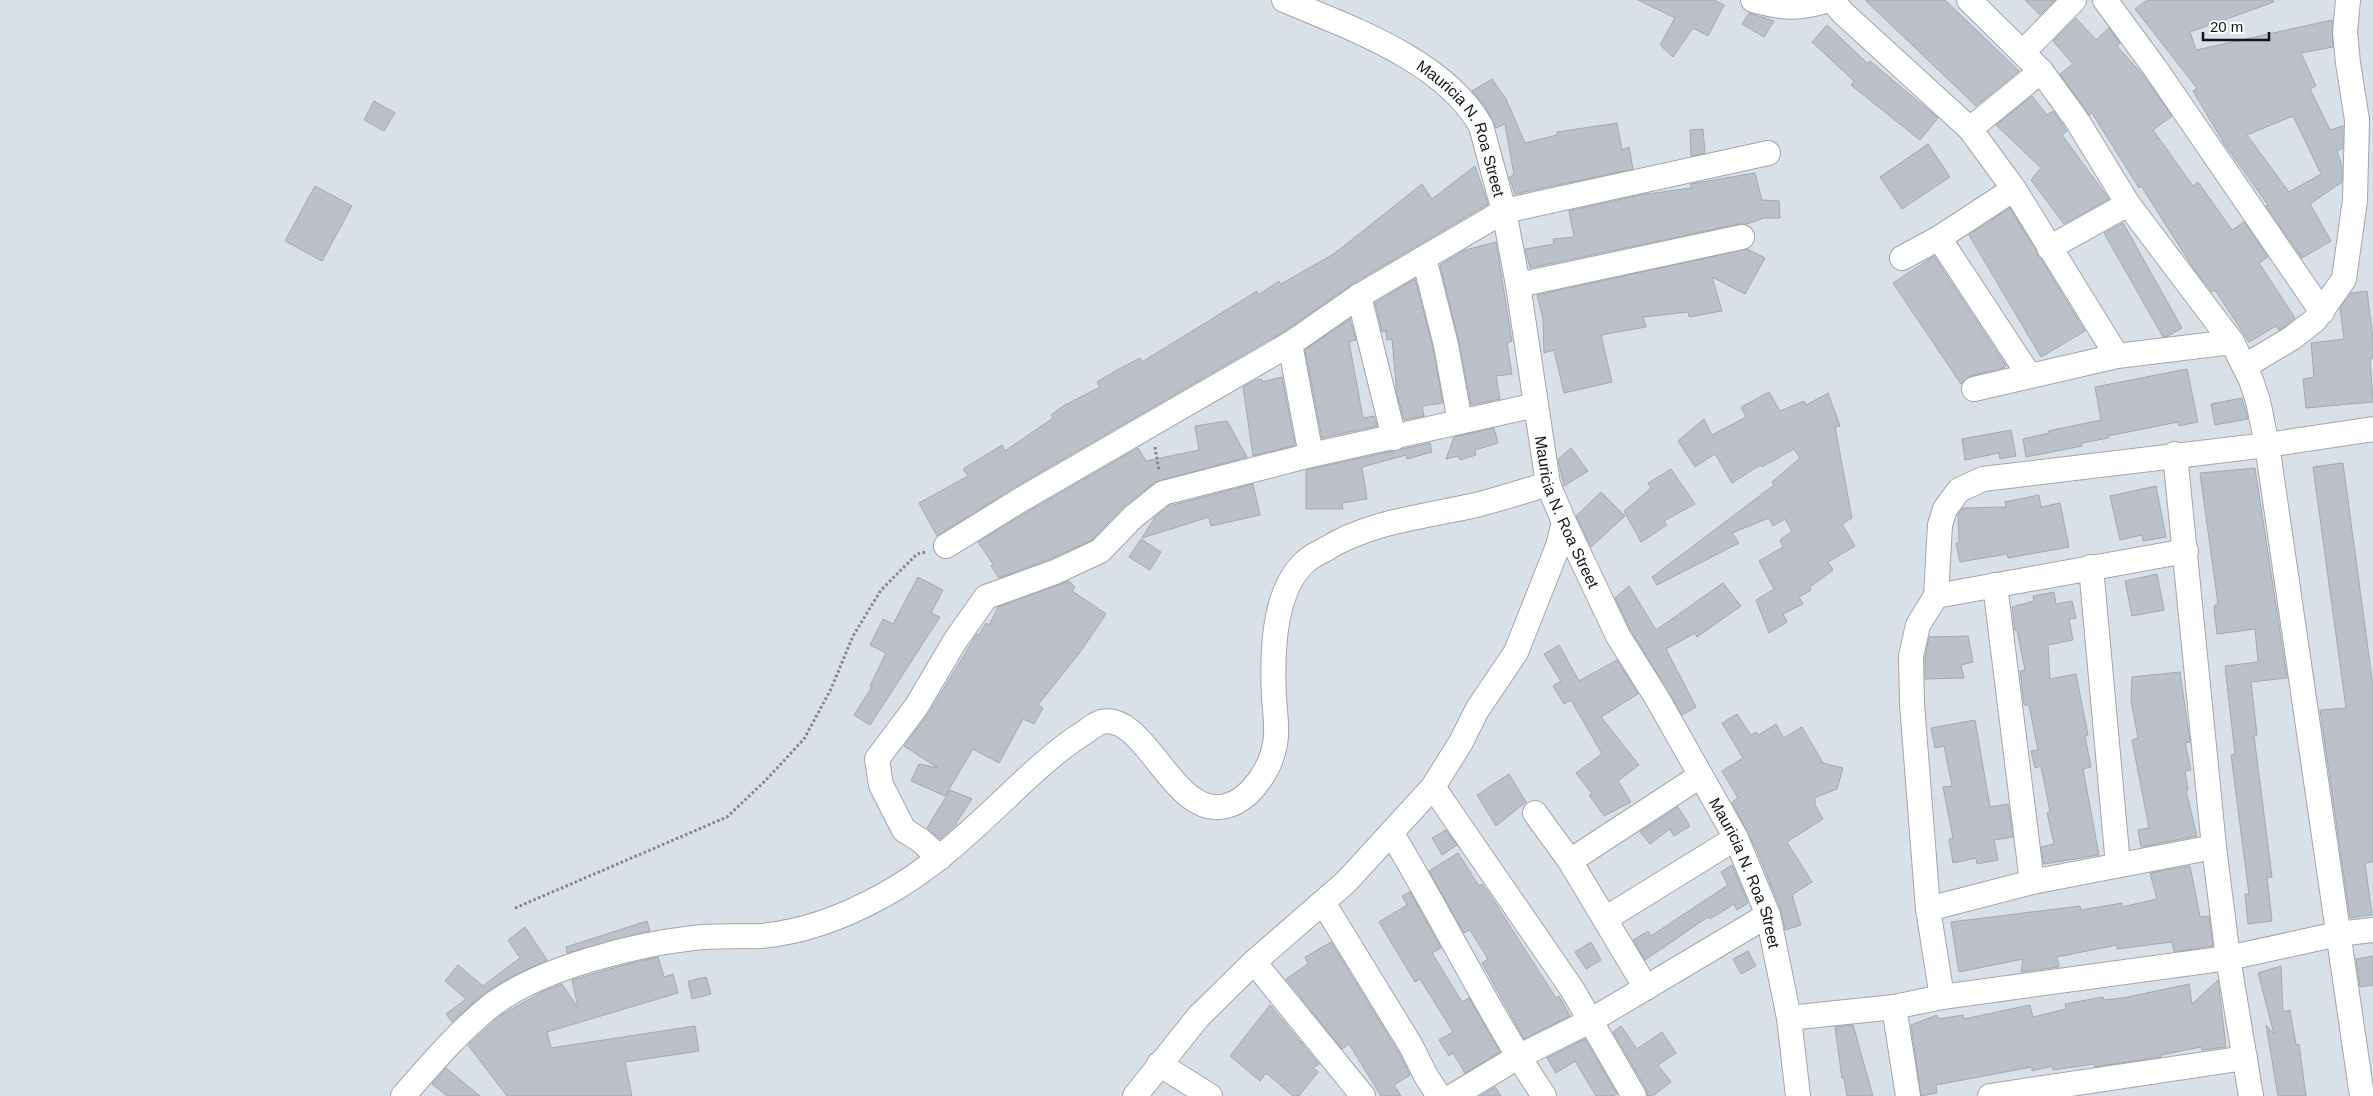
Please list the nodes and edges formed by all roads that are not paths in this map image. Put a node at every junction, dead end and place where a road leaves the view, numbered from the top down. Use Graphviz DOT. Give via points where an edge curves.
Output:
graph roads {
  1 [pos="1284,0"];
  2 [pos="1753,0"];
  3 [pos="1831,0"];
  4 [pos="1969,0"];
  5 [pos="2074,0"];
  6 [pos="2105,0"];
  7 [pos="2348,0"];
  8 [pos="2023,52"];
  9 [pos="2041,71"];
  10 [pos="1970,129"];
  11 [pos="1768,152"];
  12 [pos="2014,188"];
  13 [pos="2128,204"];
  14 [pos="1504,211"];
  15 [pos="1742,237"];
  16 [pos="1939,238"];
  17 [pos="2049,248"];
  18 [pos="1424,258"];
  19 [pos="1902,258"];
  20 [pos="1518,285"];
  21 [pos="1359,296"];
  22 [pos="2322,312"];
  23 [pos="2232,342"];
  24 [pos="1290,344"];
  25 [pos="2117,356"];
  26 [pos="2245,366"];
  27 [pos="2029,375"];
  28 [pos="1974,389"];
  29 [pos="1536,405"];
  30 [pos="1460,422"];
  31 [pos="2373,429"];
  32 [pos="1394,438"];
  33 [pos="2267,445"];
  34 [pos="2175,454"];
  35 [pos="1311,455"];
  36 [pos="1548,484"];
  37 [pos="1564,522"];
  38 [pos="946,546"];
  39 [pos="2186,551"];
  40 [pos="2091,567"];
  41 [pos="1995,585"];
  42 [pos="1936,596"];
  43 [pos="1700,776"];
  44 [pos="1433,787"];
  45 [pos="1535,813"];
  46 [pos="1392,834"];
  47 [pos="1736,838"];
  48 [pos="2214,847"];
  49 [pos="940,858"];
  50 [pos="1570,861"];
  51 [pos="2118,865"];
  52 [pos="2032,882"];
  53 [pos="1324,904"];
  54 [pos="1928,909"];
  55 [pos="1768,915"];
  56 [pos="1605,919"];
  57 [pos="2373,930"];
  58 [pos="2338,934"];
  59 [pos="2228,958"];
  60 [pos="1254,962"];
  61 [pos="1646,988"];
  62 [pos="1942,997"];
  63 [pos="1894,1007"];
  64 [pos="1789,1018"];
  65 [pos="1590,1021"];
  66 [pos="1518,1057"];
  67 [pos="2245,1058"];
  68 [pos="1159,1064"];
  69 [pos="403,1096"];
  70 [pos="1135,1096"];
  71 [pos="1210,1096"];
  72 [pos="1363,1096"];
  73 [pos="1438,1096"];
  74 [pos="1453,1096"];
  75 [pos="1544,1096"];
  76 [pos="1634,1096"];
  77 [pos="1798,1096"];
  78 [pos="1908,1096"];
  79 [pos="1990,1096"];
  80 [pos="2251,1096"];
  81 [pos="2362,1096"];
  1 -- 14 [label="street, Mauricia N. Roa Street" via="1361,32 1446,84 1475,115"];
  2 -- 3 [label="street" via="1774,6 1805,8"];
  3 -- 10 [label="street"];
  4 -- 8 [label="street"];
  5 -- 8 [label="street"];
  6 -- 22 [label="street"];
  7 -- 22 [label="street" via="2346,40 2357,120 2355,200 2344,279"];
  8 -- 9 [label="street"];
  9 -- 10 [label="street"];
  9 -- 13 [label="street" via="2076,119"];
  10 -- 12 [label="street"];
  11 -- 14 [label="street"];
  12 -- 16 [label="street"];
  12 -- 17 [label="street"];
  13 -- 17 [label="street"];
  13 -- 23 [label="street"];
  14 -- 18 [label="street"];
  14 -- 20 [label="street, Mauricia N. Roa Street"];
  15 -- 20 [label="street"];
  16 -- 19 [label="street"];
  16 -- 27 [label="street"];
  17 -- 25 [label="street"];
  18 -- 21 [label="street"];
  18 -- 30 [label="street" via="1446,345"];
  20 -- 29 [label="street, Mauricia N. Roa Street"];
  21 -- 24 [label="street"];
  21 -- 32 [label="street"];
  22 -- 26 [label="street" via="2292,338"];
  23 -- 25 [label="street"];
  23 -- 26 [label="street"];
  24 -- 35 [label="street"];
  24 -- 38 [label="street"];
  25 -- 27 [label="street"];
  26 -- 33 [label="street" via="2258,401"];
  27 -- 28 [label="street"];
  29 -- 30 [label="street"];
  29 -- 36 [label="street, Mauricia N. Roa Street"];
  30 -- 32 [label="street"];
  31 -- 33 [label="street"];
  32 -- 35 [label="street"];
  33 -- 34 [label="street"];
  33 -- 58 [label="street"];
  34 -- 39 [label="street"];
  34 -- 42 [label="street" via="1983,479 1959,490 1945,509 1940,525"];
  35 -- 49 [label="street" via="1163,494 1133,517 1100,551 986,597 955,641 916,707 877,759 881,785 904,830"];
  36 -- 37 [label="street, Mauricia N. Roa Street"];
  36 -- 49 [label="street" via="1476,504 1403,518 1337,541 1304,562 1283,594 1273,669 1275,744 1265,773 1248,794 1225,807 1202,805 1180,790 1129,730 1114,723 1100,722 1062,745"];
  37 -- 43 [label="street, Mauricia N. Roa Street" via="1618,636"];
  37 -- 44 [label="street" via="1558,546 1516,652 1477,710"];
  39 -- 40 [label="street"];
  39 -- 48 [label="street"];
  40 -- 41 [label="street"];
  40 -- 51 [label="street"];
  41 -- 42 [label="street"];
  41 -- 52 [label="street"];
  42 -- 54 [label="street" via="1918,625 1911,656"];
  43 -- 47 [label="street, Mauricia N. Roa Street"];
  43 -- 50 [label="street"];
  44 -- 46 [label="street"];
  44 -- 65 [label="street" via="1572,989"];
  45 -- 50 [label="street"];
  46 -- 53 [label="street"];
  46 -- 66 [label="street" via="1430,896"];
  47 -- 55 [label="street, Mauricia N. Roa Street"];
  47 -- 56 [label="street"];
  48 -- 51 [label="street"];
  48 -- 59 [label="street"];
  49 -- 69 [label="street" via="883,896 829,922 766,935 695,938 644,946 556,971 525,984 492,1005 444,1050"];
  50 -- 56 [label="street"];
  51 -- 52 [label="street"];
  52 -- 54 [label="street"];
  53 -- 60 [label="street"];
  53 -- 73 [label="street"];
  54 -- 62 [label="street"];
  55 -- 61 [label="street"];
  55 -- 64 [label="street, Mauricia N. Roa Street"];
  56 -- 61 [label="street"];
  57 -- 58 [label="street"];
  58 -- 59 [label="street"];
  58 -- 81 [label="street"];
  59 -- 62 [label="street"];
  59 -- 67 [label="street"];
  60 -- 68 [label="street" via="1199,1016"];
  60 -- 72 [label="street"];
  61 -- 65 [label="street"];
  62 -- 63 [label="street"];
  63 -- 64 [label="street"];
  63 -- 78 [label="street"];
  64 -- 77 [label="street, Mauricia N. Roa Street"];
  65 -- 66 [label="street"];
  65 -- 76 [label="street"];
  66 -- 74 [label="street"];
  66 -- 75 [label="street"];
  67 -- 79 [label="street"];
  67 -- 80 [label="street"];
  68 -- 70 [label="street"];
  68 -- 71 [label="street"];
}
